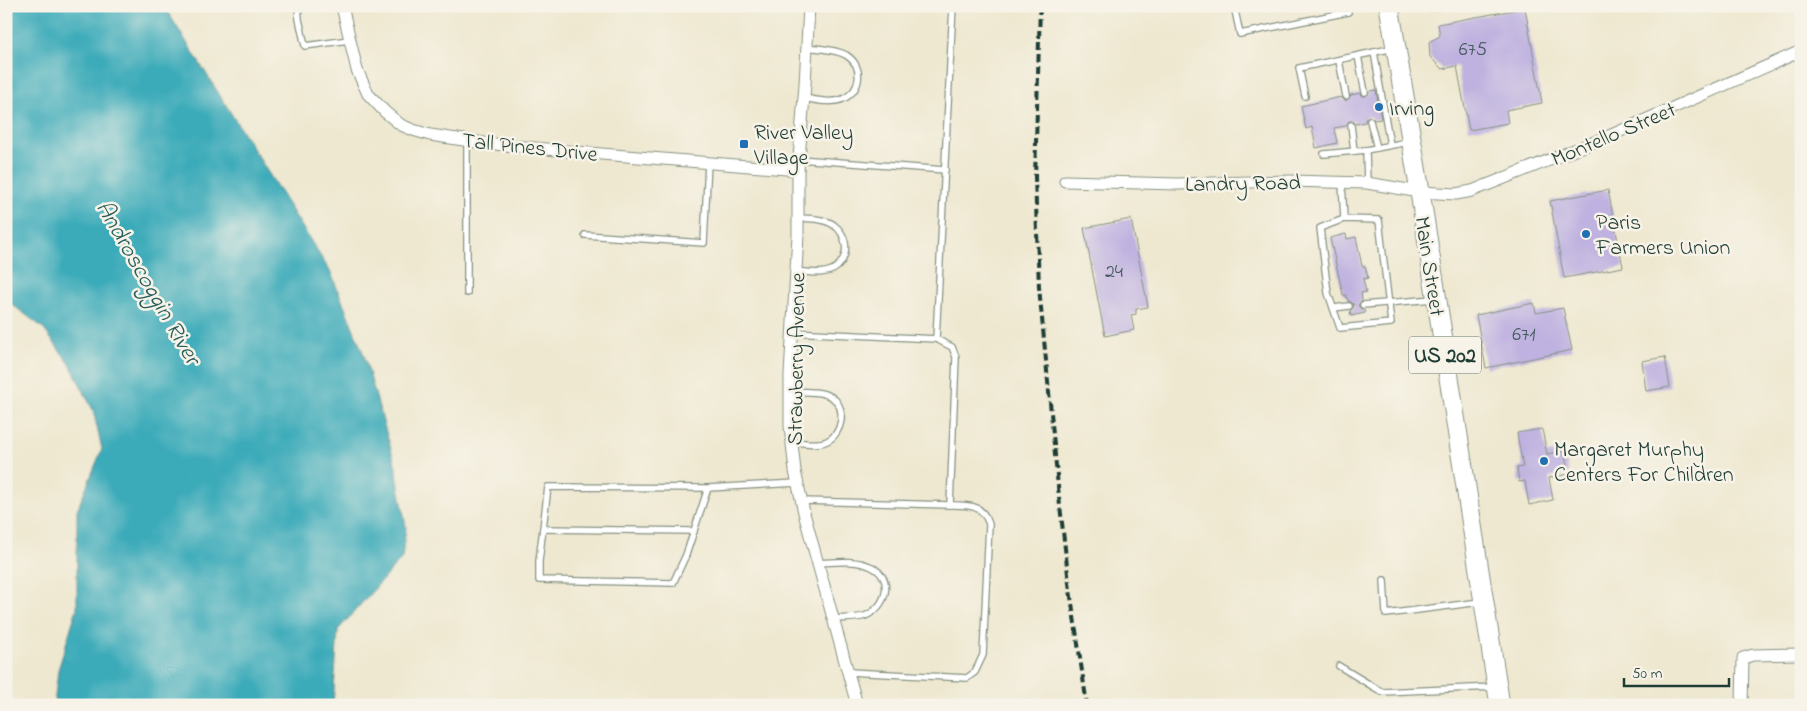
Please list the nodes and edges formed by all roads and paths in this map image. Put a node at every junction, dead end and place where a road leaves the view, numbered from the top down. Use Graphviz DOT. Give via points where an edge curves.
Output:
graph roads {
  1 [pos="298,6"];
  2 [pos="342,6"];
  3 [pos="810,6"];
  4 [pos="954,6"];
  5 [pos="1234,6"];
  6 [pos="1347,6"];
  7 [pos="1389,6"];
  8 [pos="1432,6"];
  9 [pos="1442,6"];
  10 [pos="349,40"];
  11 [pos="807,47"];
  12 [pos="1396,47"];
  13 [pos="1801,51"];
  14 [pos="1374,52"];
  15 [pos="1358,56"];
  16 [pos="1339,61"];
  17 [pos="1365,92"];
  18 [pos="1305,96"];
  19 [pos="1346,96"];
  20 [pos="804,98"];
  21 [pos="1370,121"];
  22 [pos="1351,125"];
  23 [pos="467,140"];
  24 [pos="1412,141"];
  25 [pos="1390,145"];
  26 [pos="1376,148"];
  27 [pos="1366,150"];
  28 [pos="1354,152"];
  29 [pos="1324,154"];
  30 [pos="708,162"];
  31 [pos="798,164"];
  32 [pos="945,170"];
  33 [pos="1065,181"];
  34 [pos="1342,182"];
  35 [pos="1367,183"];
  36 [pos="1420,192"];
  37 [pos="798,218"];
  38 [pos="1344,219"];
  39 [pos="585,236"];
  40 [pos="795,271"];
  41 [pos="467,293"];
  42 [pos="1436,299"];
  43 [pos="1388,303"];
  44 [pos="1363,304"];
  45 [pos="1349,306"];
  46 [pos="1334,308"];
  47 [pos="792,332"];
  48 [pos="936,339"];
  49 [pos="790,391"];
  50 [pos="792,442"];
  51 [pos="798,483"];
  52 [pos="708,488"];
  53 [pos="801,501"];
  54 [pos="950,505"];
  55 [pos="543,529"];
  56 [pos="694,531"];
  57 [pos="818,563"];
  58 [pos="1384,580"];
  59 [pos="1485,601"];
  60 [pos="833,619"];
  61 [pos="1801,654"];
  62 [pos="1338,666"];
  63 [pos="848,672"];
  64 [pos="1499,696"];
  65 [pos="857,705"];
  66 [pos="1742,705"];
  1 -- 10 [label="lane" via="305,46"];
  2 -- 10 [label="street, Tall Pines Drive"];
  3 -- 11 [label="street, Strawberry Avenue"];
  4 -- 32 [label="lane"];
  5 -- 6 [label="lane" via="1240,34 1348,12"];
  7 -- 12 [label="highway, Main Street / US 202"];
  8 -- 9 [label="lane"];
  10 -- 23 [label="street, Tall Pines Drive" via="368,94 385,112 413,130"];
  11 -- 20 [label="street, Strawberry Avenue"];
  11 -- 20 [label="lane" via="837,51 847,56 855,62 859,82 843,99 820,101"];
  12 -- 14 [label="lane"];
  12 -- 24 [label="highway, Main Street / US 202"];
  13 -- 36 [label="street, Montello Street" via="1493,184 1456,194"];
  14 -- 15 [label="lane"];
  14 -- 25 [label="lane"];
  15 -- 16 [label="lane"];
  15 -- 17 [label="lane"];
  16 -- 18 [label="lane" via="1299,68"];
  16 -- 19 [label="lane"];
  20 -- 31 [label="street, Strawberry Avenue"];
  21 -- 26 [label="lane"];
  22 -- 28 [label="lane"];
  23 -- 30 [label="street, Tall Pines Drive"];
  23 -- 41 [label="lane"];
  24 -- 25 [label="lane"];
  24 -- 36 [label="highway, Main Street / US 202"];
  25 -- 26 [label="lane"];
  26 -- 27 [label="lane"];
  27 -- 28 [label="lane"];
  27 -- 35 [label="lane"];
  28 -- 29 [label="lane"];
  30 -- 31 [label="street, Tall Pines Drive"];
  30 -- 39 [label="lane" via="704,243"];
  31 -- 32 [label="lane"];
  31 -- 37 [label="street, Strawberry Avenue"];
  32 -- 48 [label="lane"];
  33 -- 34 [label="street, Landry Road" via="1178,184"];
  34 -- 35 [label="street, Landry Road"];
  34 -- 38 [label="lane"];
  35 -- 36 [label="street, Landry Road"];
  36 -- 42 [label="highway, Main Street / US 202"];
  37 -- 40 [label="street, Strawberry Avenue"];
  37 -- 40 [label="lane" via="825,221 836,227 844,236 846,246 836,267 824,272"];
  38 -- 43 [label="lane" via="1379,220"];
  38 -- 46 [label="lane" via="1320,228 1328,294"];
  40 -- 47 [label="street, Strawberry Avenue"];
  42 -- 43 [label="lane"];
  42 -- 59 [label="highway, Main Street / US 202"];
  43 -- 44 [label="lane"];
  43 -- 46 [label="lane" via="1391,323 1340,328"];
  45 -- 46 [label="lane"];
  47 -- 48 [label="lane"];
  47 -- 49 [label="street, Strawberry Avenue"];
  48 -- 54 [label="lane" via="952,347 956,357"];
  49 -- 50 [label="street, Strawberry Avenue"];
  49 -- 50 [label="lane" via="824,394 833,398 842,418 834,436 826,442"];
  50 -- 51 [label="street, Strawberry Avenue"];
  51 -- 52 [label="lane"];
  51 -- 53 [label="street, Strawberry Avenue"];
  52 -- 55 [label="lane" via="548,487"];
  52 -- 56 [label="lane"];
  53 -- 54 [label="lane"];
  53 -- 57 [label="street, Strawberry Avenue"];
  54 -- 63 [label="lane" via="970,505 986,515 989,524 984,655 976,672 967,678"];
  55 -- 56 [label="lane"];
  55 -- 56 [label="lane" via="539,580 663,583 673,583"];
  57 -- 60 [label="street, Strawberry Avenue"];
  57 -- 60 [label="lane" via="852,562 873,568 881,575 886,587 884,600 876,610 864,616"];
  58 -- 59 [label="lane" via="1386,614"];
  59 -- 64 [label="highway, Main Street / US 202"];
  60 -- 63 [label="street, Strawberry Avenue"];
  61 -- 66 [label="street" via="1744,658"];
  62 -- 64 [label="lane" via="1382,692"];
  63 -- 65 [label="street, Strawberry Avenue"];
}
